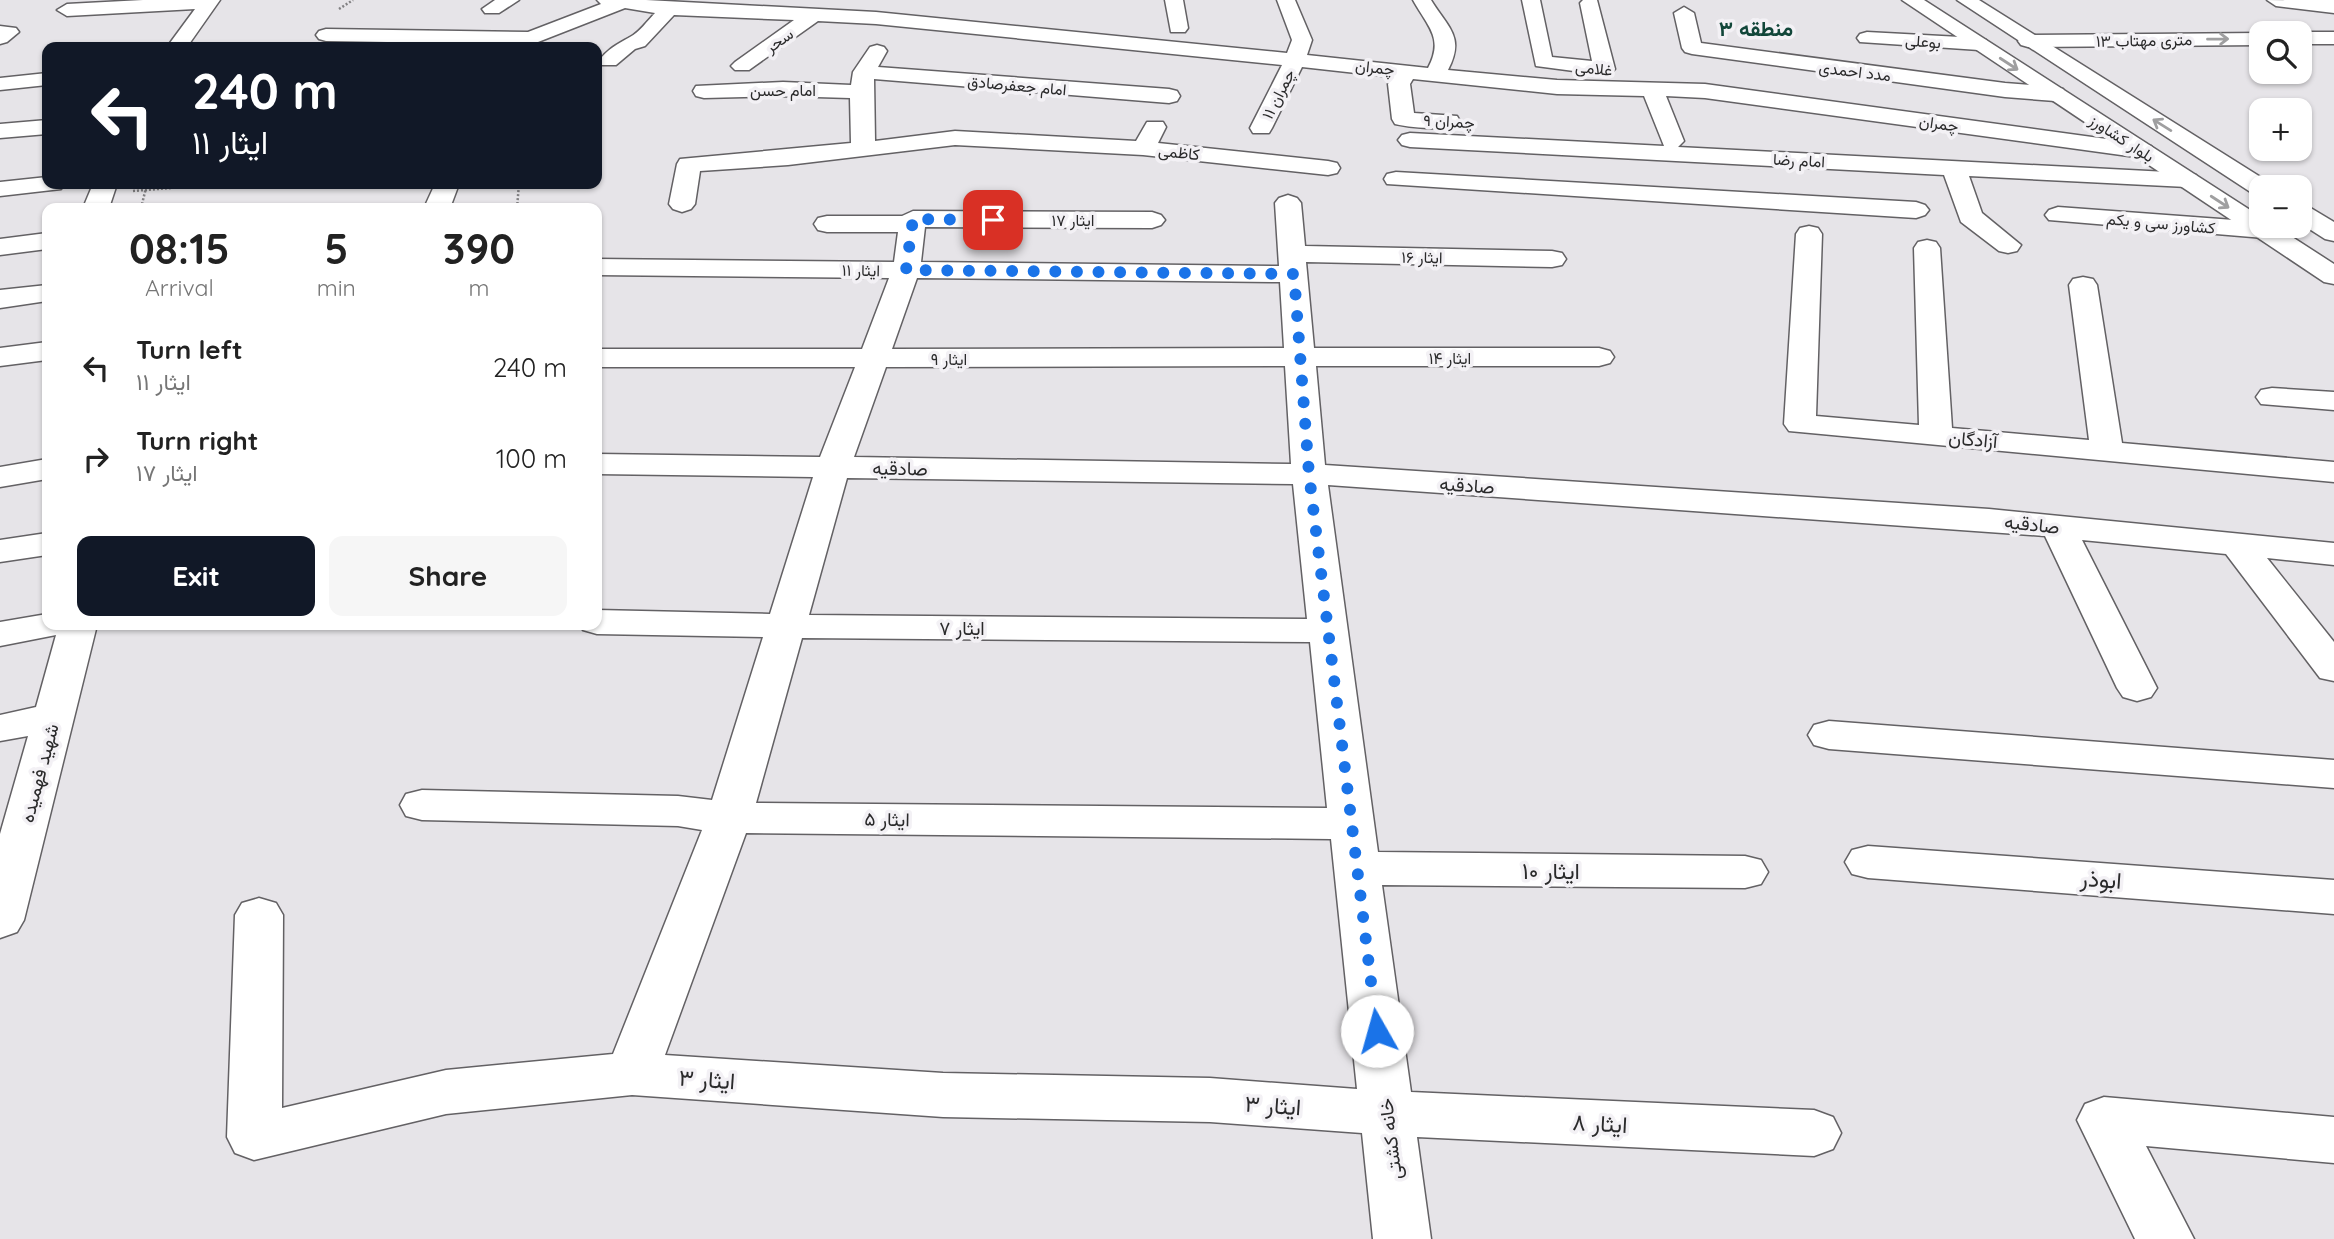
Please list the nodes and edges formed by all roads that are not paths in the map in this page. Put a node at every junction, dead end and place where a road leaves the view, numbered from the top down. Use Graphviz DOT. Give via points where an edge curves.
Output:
graph roads {
  1 [pos="510,0"];
  2 [pos="1174,0"];
  3 [pos="1286,0"];
  4 [pos="1422,0"];
  5 [pos="1531,0"];
  6 [pos="1911,0"];
  7 [pos="1924,0"];
  8 [pos="1966,0"];
  9 [pos="2276,0"];
  10 [pos="2292,0"];
  11 [pos="211,1"];
  12 [pos="614,1"];
  13 [pos="1590,3"];
  14 [pos="780,6"];
  15 [pos="2334,6"];
  16 [pos="982,7"];
  17 [pos="866,8"];
  18 [pos="492,9"];
  19 [pos="669,9"];
  20 [pos="67,10"];
  21 [pos="1684,13"];
  22 [pos="816,14"];
  23 [pos="1945,23"];
  24 [pos="934,24"];
  25 [pos="1178,28"];
  26 [pos="0,32"];
  27 [pos="326,35"];
  28 [pos="0,38"];
  29 [pos="1867,38"];
  30 [pos="2312,38"];
  31 [pos="2334,38"];
  32 [pos="2249,39"];
  33 [pos="2028,41"];
  34 [pos="181,42"];
  35 [pos="503,42"];
  36 [pos="530,42"];
  37 [pos="1979,44"];
  38 [pos="1197,49"];
  39 [pos="1296,59"];
  40 [pos="609,61"];
  41 [pos="742,66"];
  42 [pos="1604,69"];
  43 [pos="1406,71"];
  44 [pos="1435,74"];
  45 [pos="42,80"];
  46 [pos="863,82"];
  47 [pos="1177,83"];
  48 [pos="0,84"];
  49 [pos="1653,90"];
  50 [pos="704,91"];
  51 [pos="1705,91"];
  52 [pos="2055,94"];
  53 [pos="1745,97"];
  54 [pos="1860,112"];
  55 [pos="1936,122"];
  56 [pos="1519,124"];
  57 [pos="42,127"];
  58 [pos="1261,128"];
  59 [pos="1403,130"];
  60 [pos="0,131"];
  61 [pos="1757,131"];
  62 [pos="1672,141"];
  63 [pos="863,147"];
  64 [pos="1143,148"];
  65 [pos="1880,149"];
  66 [pos="1627,151"];
  67 [pos="2143,151"];
  68 [pos="1954,161"];
  69 [pos="1328,168"];
  70 [pos="1396,179"];
  71 [pos="2187,180"];
  72 [pos="2249,180"];
  73 [pos="42,185"];
  74 [pos="0,189"];
  75 [pos="1288,203"];
  76 [pos="682,204"];
  77 [pos="1638,206"];
  78 [pos="1916,210"];
  79 [pos="2058,215"];
  80 [pos="2312,219"];
  81 [pos="1152,220"];
  82 [pos="2249,220"];
  83 [pos="827,224"];
  84 [pos="913,224"];
  85 [pos="2249,229"];
  86 [pos="2334,233"];
  87 [pos="1809,234"];
  88 [pos="2276,238"];
  89 [pos="42,242"];
  90 [pos="2008,245"];
  91 [pos="0,247"];
  92 [pos="1927,248"];
  93 [pos="1552,259"];
  94 [pos="1293,264"];
  95 [pos="602,267"];
  96 [pos="906,270"];
  97 [pos="2334,276"];
  98 [pos="2083,285"];
  99 [pos="42,294"];
  100 [pos="0,299"];
  101 [pos="42,352"];
  102 [pos="0,357"];
  103 [pos="1599,357"];
  104 [pos="602,358"];
  105 [pos="873,359"];
  106 [pos="1300,359"];
  107 [pos="2272,397"];
  108 [pos="2334,401"];
  109 [pos="1936,436"];
  110 [pos="2107,452"];
  111 [pos="602,464"];
  112 [pos="833,468"];
  113 [pos="42,471"];
  114 [pos="2334,472"];
  115 [pos="1309,474"];
  116 [pos="0,477"];
  117 [pos="2058,527"];
  118 [pos="42,545"];
  119 [pos="2238,545"];
  120 [pos="0,551"];
  121 [pos="2334,554"];
  122 [pos="602,621"];
  123 [pos="786,626"];
  124 [pos="42,627"];
  125 [pos="77,630"];
  126 [pos="1328,631"];
  127 [pos="0,635"];
  128 [pos="2334,669"];
  129 [pos="2137,688"];
  130 [pos="54,717"];
  131 [pos="0,728"];
  132 [pos="1829,735"];
  133 [pos="2334,774"];
  134 [pos="422,805"];
  135 [pos="729,818"];
  136 [pos="1352,824"];
  137 [pos="9,859"];
  138 [pos="1868,862"];
  139 [pos="1357,868"];
  140 [pos="1745,872"];
  141 [pos="2334,897"];
  142 [pos="259,915"];
  143 [pos="0,920"];
  144 [pos="632,1074"];
  145 [pos="1387,1113"];
  146 [pos="1814,1133"];
  147 [pos="2334,1140"];
  148 [pos="1402,1239"];
  149 [pos="2165,1239"];
  1 -- 18 [label="main road"];
  2 -- 25 [label="main road"];
  3 -- 39 [label="main road" via="1302,40"];
  4 -- 44 [label="main road" via="1447,43"];
  5 -- 42 [label="main road, غلامی" via="1542,62"];
  6 -- 23 [label="main road, بلوار کشاورز"];
  7 -- 23 [label="main road"];
  8 -- 33 [label="main road, بلوار کشاورز"];
  9 -- 15 [label="main road"];
  10 -- 15 [label="main road"];
  11 -- 20 [label="main road"];
  11 -- 34 [label="main road"];
  12 -- 19 [label="main road, چمران"];
  12 -- 36 [label="main road"];
  13 -- 42 [label="main road"];
  14 -- 19 [label="main road, چمران"];
  14 -- 22 [label="main road, چمران"];
  16 -- 24 [label="main road"];
  17 -- 22 [label="main road, چمران"];
  17 -- 24 [label="main road, چمران"];
  19 -- 40 [label="main road" via="638,42 628,44"];
  21 -- 52 [label="main road, مدد احمدی" via="1692,48"];
  22 -- 41 [label="main road, سحر"];
  23 -- 37 [label="main road, بلوار کشاورز"];
  24 -- 38 [label="main road, چمران"];
  24 -- 46 [label="main road" via="886,41 866,64"];
  26 -- 28 [label="main road" via="9,32"];
  27 -- 35 [label="main road"];
  29 -- 37 [label="main road, بوعلی"];
  30 -- 31 [label="main road"];
  33 -- 32 [label="main road, ۱۳ متری مهتاب, one-way"];
  72 -- 33 [label="main road, بلوار کشاورز, one-way"];
  37 -- 52 [label="main road, بلوار کشاورز, one-way"];
  38 -- 39 [label="main road, چمران"];
  38 -- 47 [label="main road, کاظمی"];
  39 -- 43 [label="main road, چمران"];
  39 -- 58 [label="main road, چمران ۱۱"];
  42 -- 51 [label="main road, غلامی" via="1651,75"];
  43 -- 44 [label="main road, چمران"];
  43 -- 59 [label="main road, چمران ۹" via="1399,84"];
  44 -- 49 [label="main road, چمران" via="1556,87"];
  45 -- 48 [label="main road"];
  46 -- 47 [label="main road, امام جعفرصادق"];
  46 -- 50 [label="main road, امام حسن"];
  46 -- 63 [label="main road"];
  47 -- 64 [label="main road, کاظمی"];
  49 -- 51 [label="main road, چمران"];
  49 -- 62 [label="main road"];
  51 -- 53 [label="main road, چمران"];
  52 -- 67 [label="main road, بلوار کشاورز"];
  53 -- 54 [label="main road, چمران"];
  53 -- 61 [label="main road"];
  54 -- 55 [label="main road, چمران"];
  54 -- 65 [label="main road"];
  55 -- 67 [label="main road, چمران"];
  55 -- 68 [label="main road"];
  56 -- 59 [label="main road, چمران ۹"];
  57 -- 60 [label="main road"];
  59 -- 66 [label="main road, امام رضا"];
  63 -- 64 [label="main road" via="955,138"];
  63 -- 76 [label="main road" via="788,158 689,164"];
  64 -- 69 [label="main road, کاظمی"];
  66 -- 68 [label="main road, امام رضا"];
  66 -- 77 [label="main road"];
  67 -- 71 [label="main road, بلوار کشاورز"];
  68 -- 71 [label="main road, امام رضا"];
  68 -- 90 [label="main road" via="1970,217"];
  70 -- 77 [label="main road"];
  71 -- 82 [label="main road, بلوار کشاورز, one-way"];
  73 -- 74 [label="main road"];
  75 -- 94 [label="main road, خانه کشتی"];
  77 -- 78 [label="main road"];
  79 -- 85 [label="main road, كشاورز سی و يكم"];
  80 -- 86 [label="main road"];
  81 -- 84 [label="main road, ایثار ۱۷" via="913,219"];
  83 -- 84 [label="main road, ایثار ۱۷"];
  84 -- 96 [label="main road"];
  87 -- 109 [label="main road, آزادگان" via="1800,424"];
  88 -- 97 [label="main road, بلوار کشاورز"];
  89 -- 91 [label="main road"];
  92 -- 109 [label="main road"];
  93 -- 94 [label="main road, ایثار ۱۶"];
  94 -- 96 [label="main road, ایثار ۱۱"];
  94 -- 106 [label="main road, خانه کشتی"];
  95 -- 96 [label="main road, ایثار ۱۱"];
  96 -- 105 [label="main road"];
  98 -- 110 [label="main road"];
  99 -- 100 [label="main road"];
  101 -- 102 [label="main road"];
  103 -- 106 [label="main road, ایثار ۱۴"];
  104 -- 105 [label="main road, ایثار ۹"];
  105 -- 106 [label="main road, ایثار ۹"];
  105 -- 112 [label="main road"];
  106 -- 115 [label="main road, خانه کشتی"];
  107 -- 108 [label="main road"];
  109 -- 110 [label="main road, آزادگان"];
  110 -- 114 [label="main road, آزادگان"];
  111 -- 112 [label="main road, صادقیه"];
  112 -- 115 [label="main road, صادقیه"];
  112 -- 123 [label="main road"];
  113 -- 116 [label="main road"];
  115 -- 117 [label="main road, صادقیه"];
  115 -- 126 [label="main road, خانه کشتی"];
  117 -- 119 [label="main road, صادقیه"];
  117 -- 129 [label="main road"];
  118 -- 120 [label="main road"];
  119 -- 121 [label="main road, صادقیه"];
  119 -- 128 [label="main road"];
  122 -- 123 [label="main road, ایثار ۷"];
  123 -- 126 [label="main road, ایثار ۷"];
  123 -- 135 [label="main road"];
  124 -- 127 [label="main road"];
  125 -- 130 [label="main road, شهید فهمیده"];
  126 -- 136 [label="main road, خانه کشتی"];
  130 -- 131 [label="main road"];
  130 -- 137 [label="main road, شهید فهمیده"];
  132 -- 133 [label="main road"];
  134 -- 135 [label="main road, ایثار ۵" via="678,811"];
  135 -- 136 [label="main road, ایثار ۵"];
  135 -- 144 [label="main road"];
  136 -- 139 [label="main road, خانه کشتی"];
  137 -- 143 [label="main road, شهید فهمیده"];
  138 -- 141 [label="main road, ابوذر"];
  139 -- 140 [label="main road, ایثار ۱۰"];
  139 -- 145 [label="main road, خانه کشتی"];
  142 -- 144 [label="main road, ایثار ۳" via="254,1137 446,1093"];
  144 -- 145 [label="main road, ایثار ۳" via="943,1095 1210,1100"];
  145 -- 146 [label="main road, ایثار ۸"];
  145 -- 148 [label="main road, خانه کشتی"];
  147 -- 149 [label="main road" via="2104,1120"];
}
